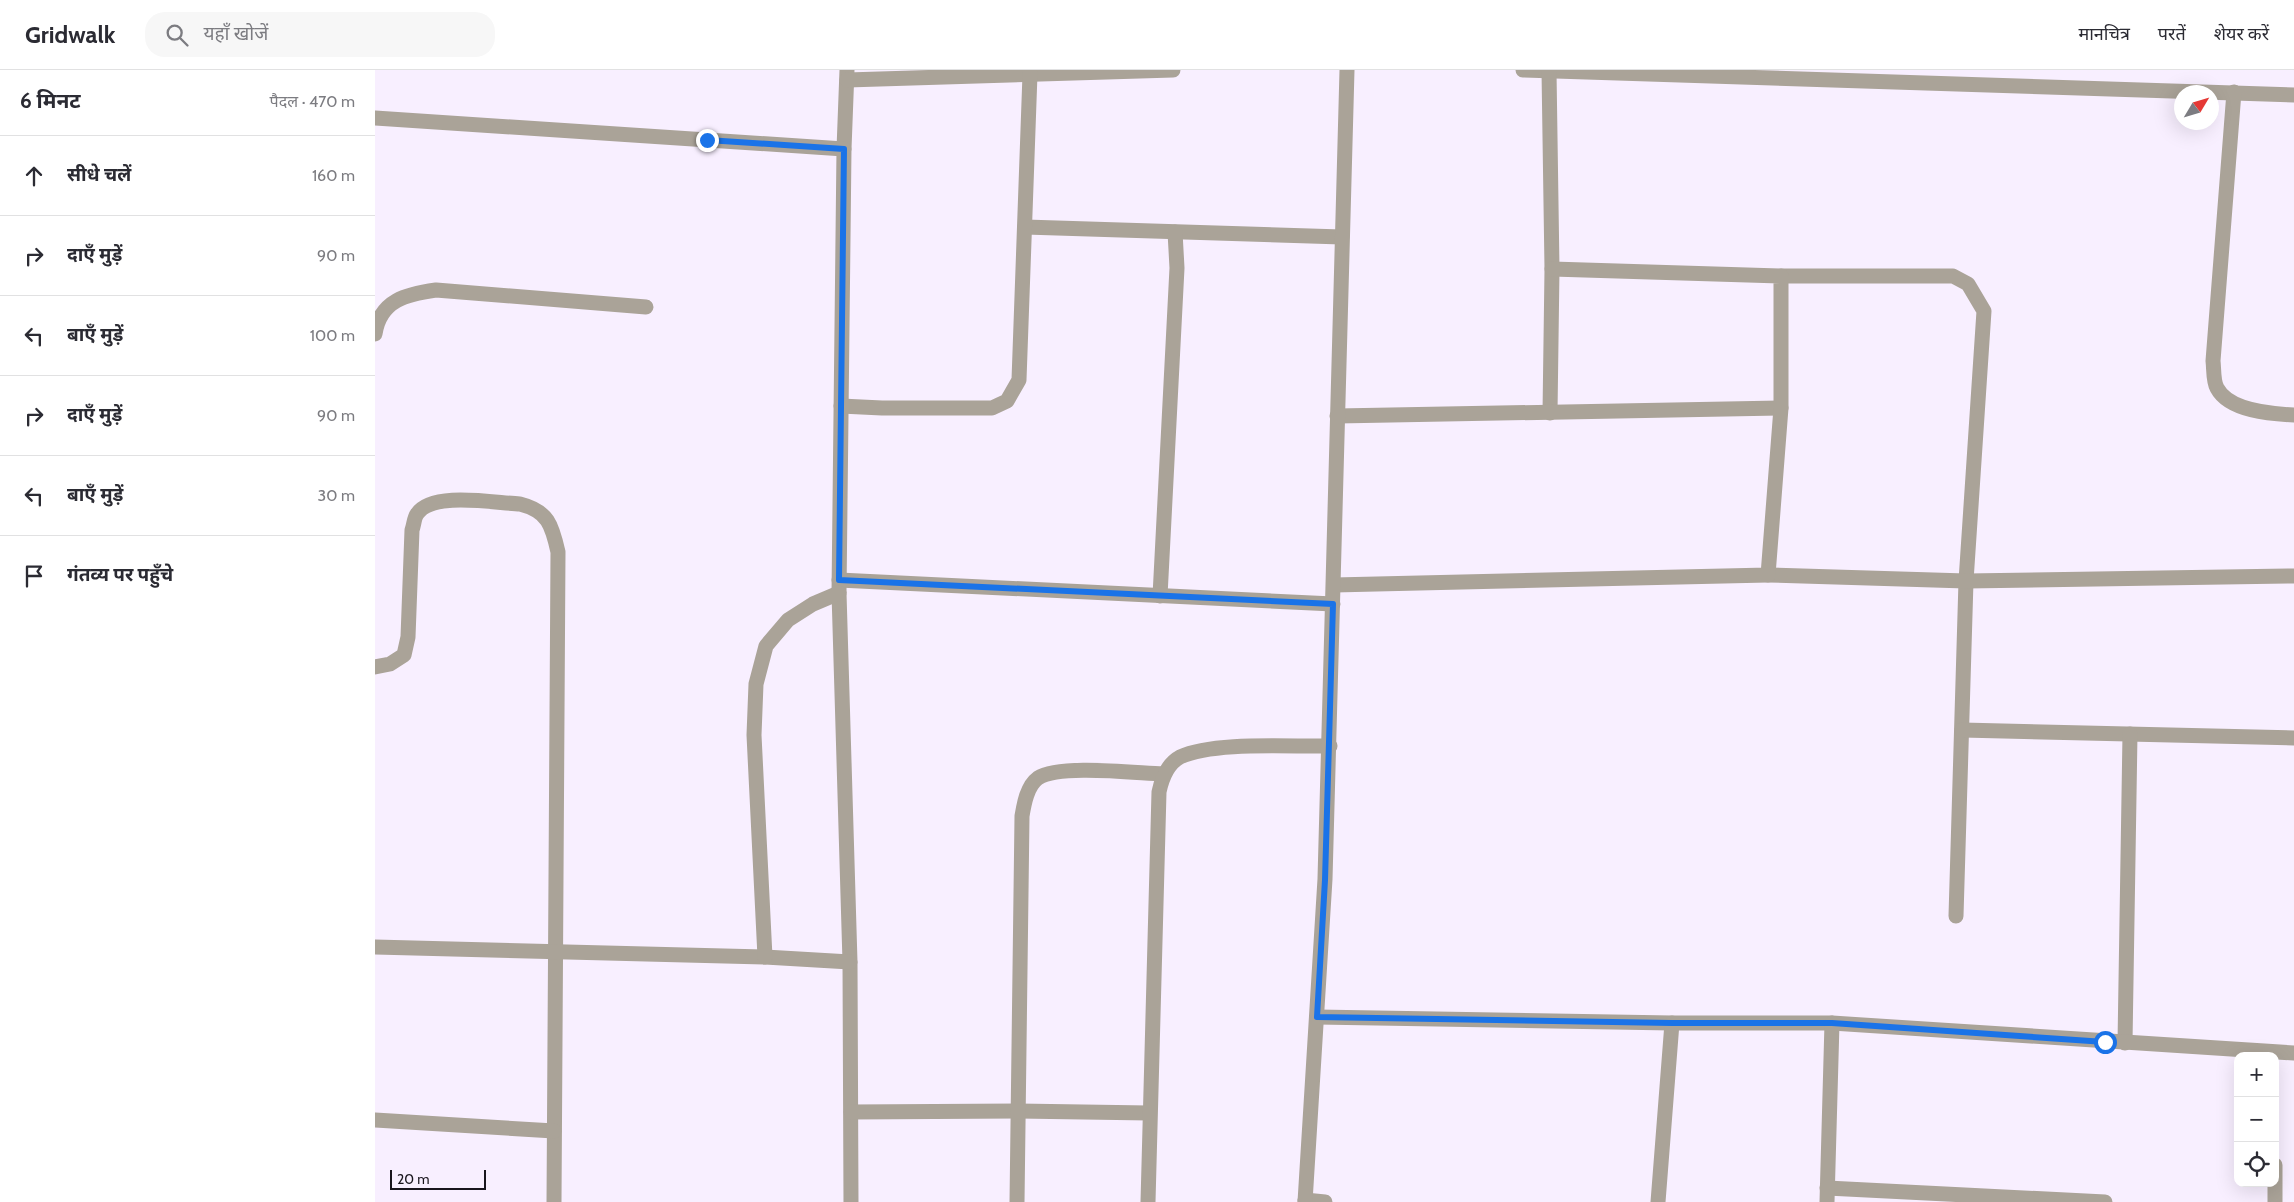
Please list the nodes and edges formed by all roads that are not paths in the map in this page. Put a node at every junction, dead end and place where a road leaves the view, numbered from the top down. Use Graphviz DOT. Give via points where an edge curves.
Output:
graph roads {
  1 [pos="1173,70"];
  2 [pos="1347,70"];
  3 [pos="1523,70"];
  4 [pos="2042,70"];
  5 [pos="1549,71"];
  6 [pos="1030,74"];
  7 [pos="847,75"];
  8 [pos="2042,86"];
  9 [pos="2233,92"];
  10 [pos="2294,94"];
  11 [pos="375,118"];
  12 [pos="844,149"];
  13 [pos="1025,227"];
  14 [pos="1175,232"];
  15 [pos="1342,237"];
  16 [pos="1552,269"];
  17 [pos="1781,276"];
  18 [pos="646,307"];
  19 [pos="375,334"];
  20 [pos="841,406"];
  21 [pos="1781,408"];
  22 [pos="1550,413"];
  23 [pos="2294,415"];
  24 [pos="1337,416"];
  25 [pos="1768,575"];
  26 [pos="2294,576"];
  27 [pos="1966,581"];
  28 [pos="1334,585"];
  29 [pos="839,586"];
  30 [pos="1159,596"];
  31 [pos="1333,604"];
  32 [pos="375,667"];
  33 [pos="1962,730"];
  34 [pos="2130,734"];
  35 [pos="2294,738"];
  36 [pos="1330,746"];
  37 [pos="1163,774"];
  38 [pos="1956,916"];
  39 [pos="375,946"];
  40 [pos="554,951"];
  41 [pos="765,957"];
  42 [pos="850,962"];
  43 [pos="1317,1017"];
  44 [pos="1672,1023"];
  45 [pos="1832,1023"];
  46 [pos="2125,1043"];
  47 [pos="2248,1052"];
  48 [pos="2294,1053"];
  49 [pos="2279,1054"];
  50 [pos="1018,1111"];
  51 [pos="851,1112"];
  52 [pos="1149,1113"];
  53 [pos="375,1120"];
  54 [pos="554,1131"];
  55 [pos="2275,1187"];
  56 [pos="1827,1195"];
  57 [pos="1305,1201"];
  58 [pos="554,1202"];
  59 [pos="851,1202"];
  60 [pos="1017,1202"];
  61 [pos="1148,1202"];
  62 [pos="1325,1202"];
  63 [pos="1658,1202"];
  64 [pos="2105,1202"];
  65 [pos="2275,1202"];
  1 -- 6 [label="street"];
  2 -- 15 [label="street"];
  3 -- 5 [label="street"];
  4 -- 8 [label="street"];
  5 -- 8 [label="street"];
  5 -- 16 [label="street"];
  6 -- 7 [label="street"];
  6 -- 13 [label="street"];
  7 -- 12 [label="street"];
  8 -- 9 [label="street"];
  9 -- 10 [label="street"];
  9 -- 23 [label="street" via="2213,361 2216,388 2232,403 2265,413"];
  11 -- 12 [label="street"];
  12 -- 20 [label="street"];
  13 -- 14 [label="street"];
  13 -- 20 [label="street" via="1019,380 1007,401 992,408"];
  14 -- 15 [label="street"];
  14 -- 30 [label="street" via="1177,268"];
  15 -- 24 [label="street"];
  16 -- 17 [label="street"];
  16 -- 22 [label="street"];
  17 -- 21 [label="street"];
  17 -- 27 [label="street" via="1953,276 1968,284 1984,311"];
  18 -- 19 [label="street" via="436,290 410,293 387,307 377,323"];
  20 -- 29 [label="street"];
  21 -- 22 [label="street"];
  21 -- 25 [label="street"];
  22 -- 24 [label="street"];
  24 -- 28 [label="street"];
  25 -- 27 [label="street"];
  25 -- 28 [label="street"];
  26 -- 27 [label="street"];
  27 -- 33 [label="street"];
  28 -- 31 [label="street"];
  29 -- 30 [label="street"];
  29 -- 41 [label="street" via="788,620 766,646 756,684 754,735"];
  29 -- 42 [label="street"];
  30 -- 31 [label="street"];
  31 -- 36 [label="street"];
  32 -- 40 [label="street" via="390,664 403,655 408,637 412,530 416,515 427,504 442,500 520,504 541,512 550,523 558,552"];
  33 -- 34 [label="street"];
  33 -- 38 [label="street"];
  34 -- 35 [label="street"];
  34 -- 46 [label="street"];
  36 -- 37 [label="street" via="1200,750 1179,758"];
  36 -- 43 [label="street"];
  37 -- 50 [label="street" via="1057,771 1037,779 1027,795 1021,816"];
  37 -- 52 [label="street" via="1159,792"];
  39 -- 40 [label="street"];
  40 -- 41 [label="street"];
  40 -- 54 [label="street"];
  41 -- 42 [label="street"];
  42 -- 51 [label="street"];
  43 -- 44 [label="street"];
  43 -- 57 [label="street"];
  44 -- 45 [label="street"];
  44 -- 63 [label="street"];
  45 -- 46 [label="street"];
  45 -- 56 [label="street"];
  46 -- 47 [label="street"];
  48 -- 49 [label="street"];
  50 -- 51 [label="street"];
  50 -- 52 [label="street"];
  50 -- 60 [label="street"];
  51 -- 59 [label="street"];
  52 -- 61 [label="street"];
  53 -- 54 [label="street"];
  54 -- 58 [label="street"];
  55 -- 65 [label="street"];
  56 -- 64 [label="street"];
  57 -- 62 [label="street"];
}
